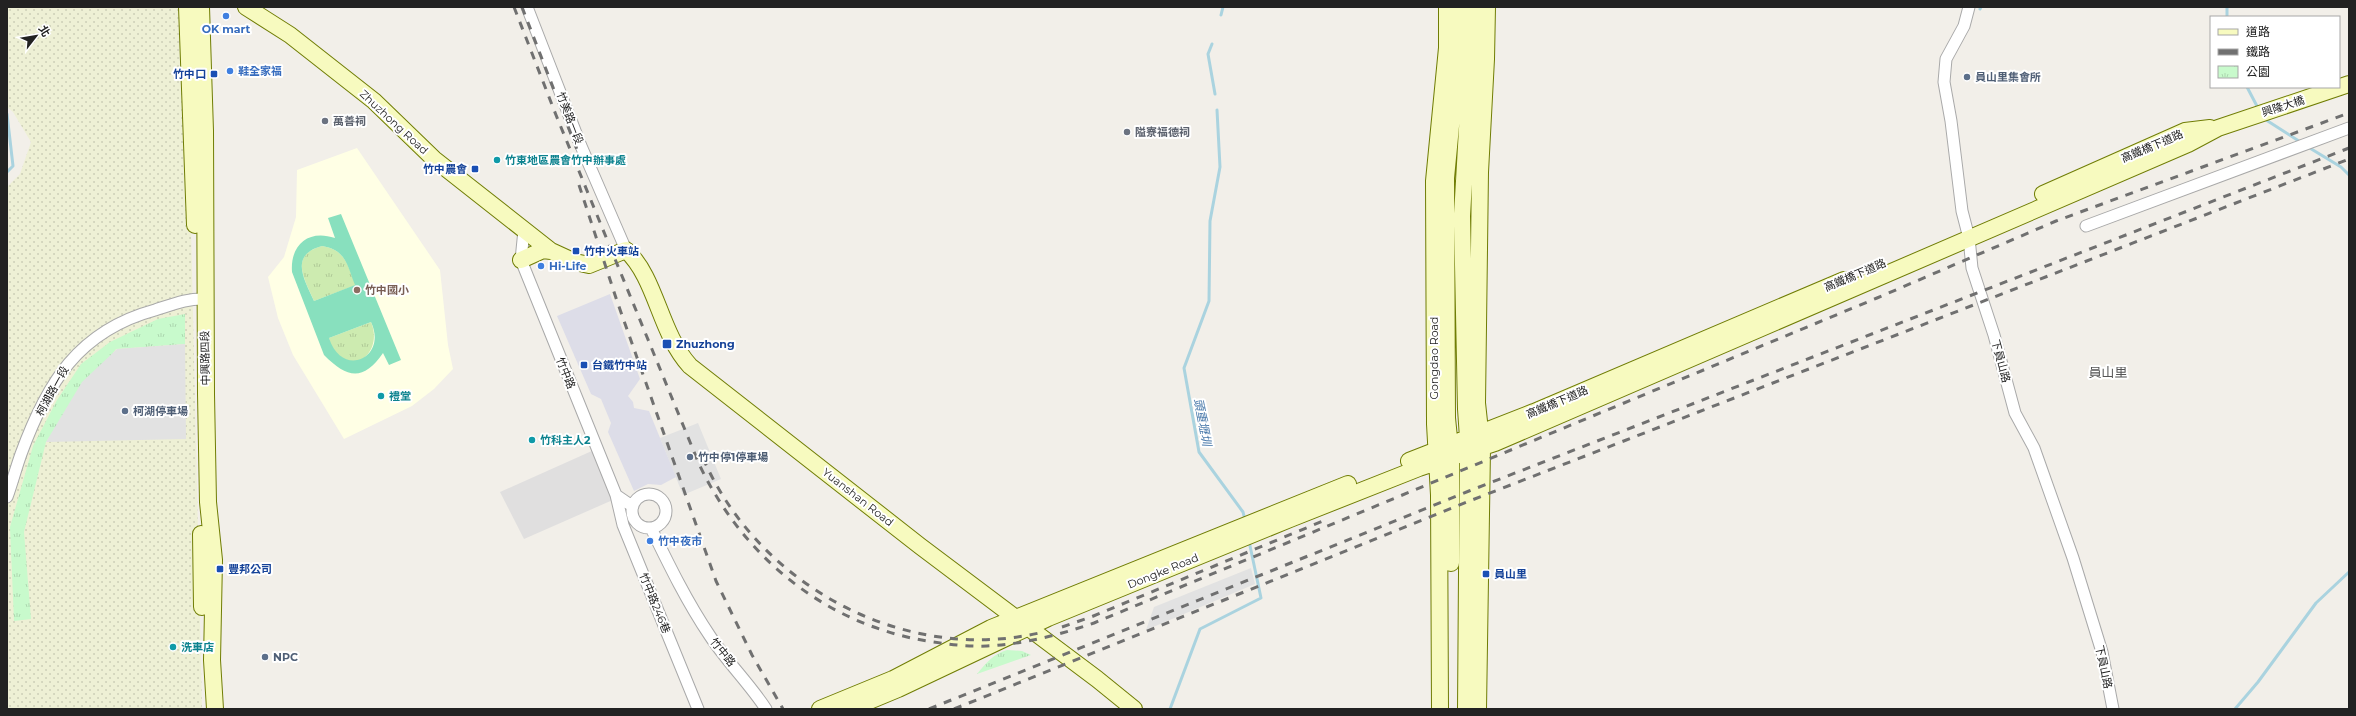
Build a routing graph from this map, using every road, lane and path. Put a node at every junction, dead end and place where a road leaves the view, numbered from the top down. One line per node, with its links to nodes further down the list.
1 (187, 7): 19 (street, 中興路四段)
2 (201, 7): 19 (street, 中興路四段)
3 (246, 7): 14 (street, Zhuzhong Road)
4 (527, 7): 16 (street, 竹美路一段)
5 (1447, 7): 22 (street, Gongdao Road)
6 (1459, 7): 22 (street, Gongdao Road)
7 (1474, 7): 20 (street)
8 (1487, 7): 20 (street)
9 (1969, 7): 15 (street, 下員山路)
10 (2337, 88): 11 (street, 興隆大橋)
11 (2218, 128): 15 (street, 高鐵橋下道路)
12 (2349, 128): 13 (street)
13 (2086, 226)
14 (524, 230): 17 (street, Zhuzhong Road); 18 (street, 竹中路)
15 (1968, 233): 20 (street, 高鐵橋下道路); 21 (street, 高鐵橋下道路); 43 (street, 下員山路)
16 (626, 250): 17 (street, Zhuzhong Road); 30 (street, Yuanshan Road)
17 (551, 252): 18 (street)
18 (521, 260): 23 (street, 竹中路)
19 (199, 299): 24 (street, 柯湖路一段); 32 (street, 中興路四段); 33 (street, 中興路四段)
20 (1475, 435): 21 (street); 22 (street, 高鐵橋下道路)
21 (1475, 451): 22 (street, Dongke Road); 26 (street)
22 (1444, 454): 28 (street, Gongdao Road); 29 (street, Dongke Road)
23 (616, 495): 25 (street); 34 (street, 竹中路246巷)
24 (7, 497)
25 (632, 506): 27 (street); 27 (street)
26 (1474, 519): 41 (street); 42 (street)
27 (651, 528): 35 (street, 竹中路)
28 (1445, 530): 39 (street, Gongdao Road); 40 (street, Gongdao Road)
29 (1230, 537): 30 (street, Dongke Road); 31 (street, Dongke Road)
30 (1016, 618): 31 (street, Yuanshan Road); 36 (street, Dongke Road)
31 (1029, 627): 37 (street, Dongke Road); 38 (street, Yuanshan Road)
32 (205, 709)
33 (215, 709)
34 (698, 709)
35 (766, 709)
36 (820, 709)
37 (850, 709)
38 (1134, 709)
39 (1440, 709)
40 (1449, 709)
41 (1466, 709)
42 (1478, 709)
43 (2113, 709)

